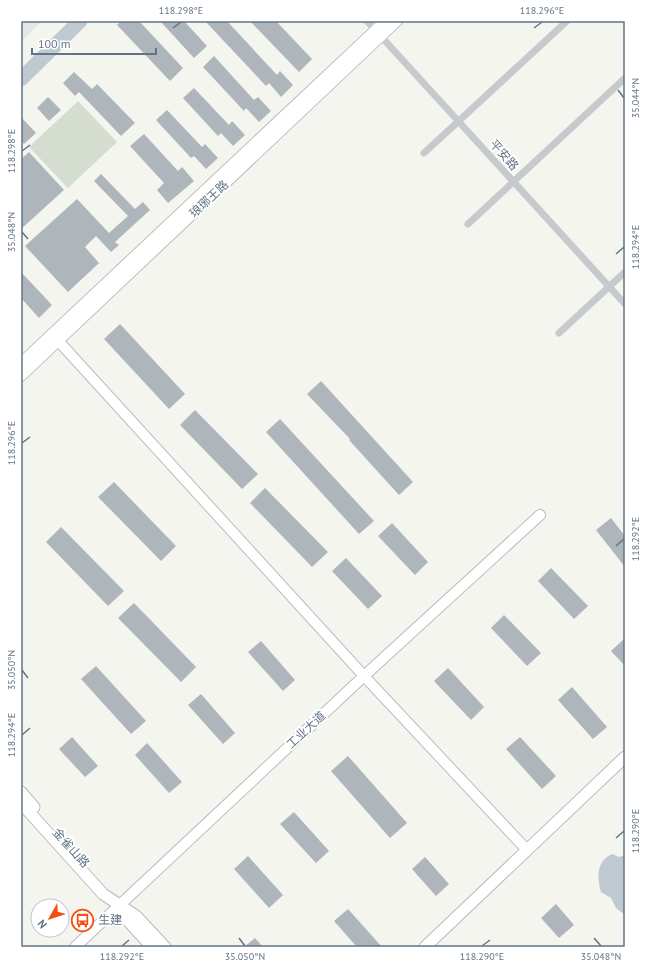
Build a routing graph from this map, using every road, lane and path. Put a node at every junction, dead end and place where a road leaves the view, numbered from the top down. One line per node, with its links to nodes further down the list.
1 (367, 21): 5 (street, 平安路)
2 (384, 21): 5 (main road, 琅琊王路)
3 (397, 21): 5 (main road, 琅琊王路)
4 (568, 21): 7 (street)
5 (378, 33): 7 (street, 平安路); 15 (main road, 琅琊王路)
6 (625, 78): 9 (street)
7 (458, 120): 8 (street); 9 (street, 平安路)
8 (424, 153)
9 (514, 182): 10 (street); 12 (street, 平安路)
10 (468, 224)
11 (625, 272): 12 (street)
12 (609, 286): 13 (street, 平安路); 14 (street)
13 (625, 304)
14 (559, 333)
15 (56, 337): 16 (main road, 琅琊王路); 17 (main road, 琅琊王路); 19 (main road)
16 (21, 363)
17 (21, 376)
18 (540, 515): 19 (main road, 工业大道)
19 (364, 676): 23 (main road); 24 (main road, 工业大道)
20 (625, 756): 23 (main road)
21 (21, 792): 24 (main road, 金雀山路)
22 (21, 803): 24 (main road, 金雀山路)
23 (527, 850): 28 (main road)
24 (118, 905): 25 (main road, 工业大道); 26 (main road, 金雀山路); 27 (main road, 金雀山路)
25 (75, 947)
26 (152, 947)
27 (165, 947)
28 (425, 947)

